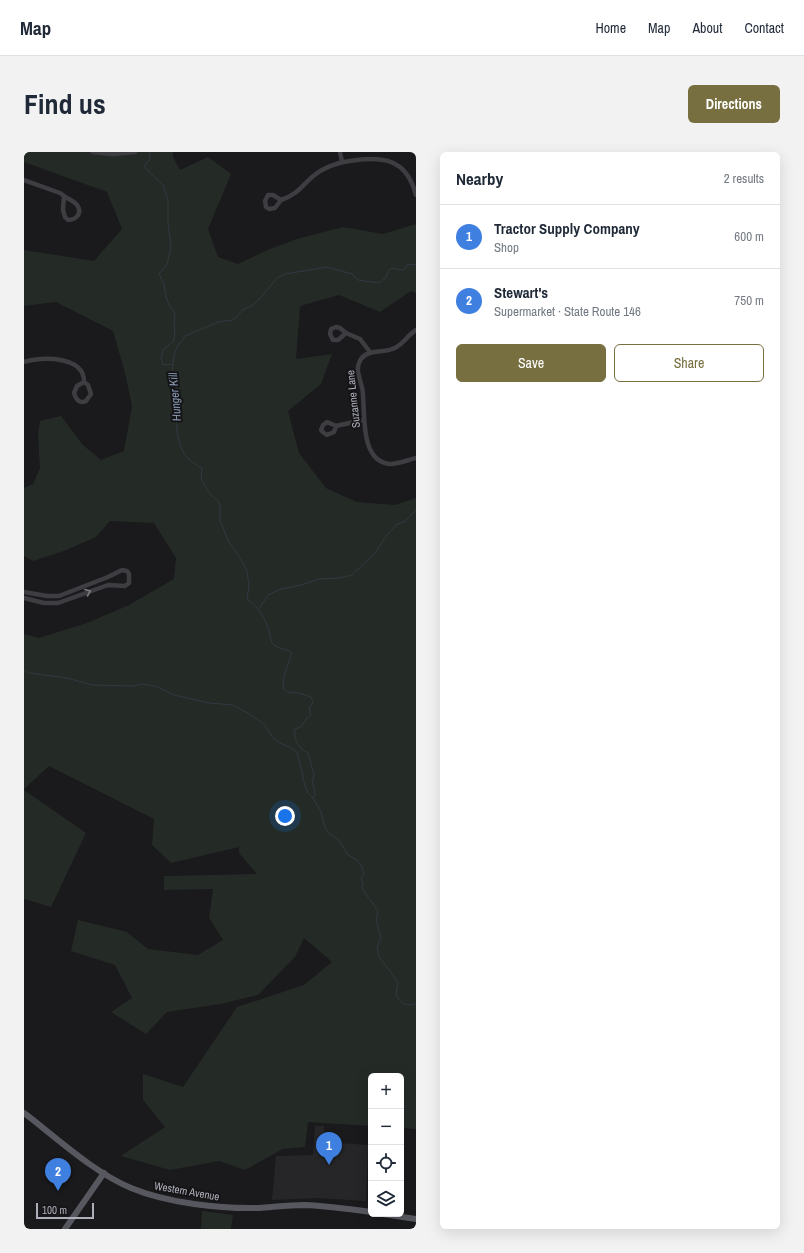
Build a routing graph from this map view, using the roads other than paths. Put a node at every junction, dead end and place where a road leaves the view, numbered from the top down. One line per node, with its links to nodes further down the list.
1 (93, 152): 2 (street)
2 (135, 152)
3 (340, 152): 4 (street)
4 (342, 162): 7 (street); 8 (street)
5 (24, 180): 6 (street)
6 (64, 196): 6 (street)
7 (416, 196)
8 (281, 200)
9 (416, 330): 11 (street)
10 (346, 333): 11 (street)
11 (370, 352): 14 (street, Suzanne Lane)
12 (24, 362): 13 (street)
13 (84, 382): 13 (street)
14 (363, 420): 15 (street); 16 (street, Suzanne Lane)
15 (336, 426)
16 (416, 458)
17 (24, 592): 18 (street)
18 (70, 592): 20 (street); 20 (street, one-way to 18)
19 (24, 598): 20 (street)
20 (73, 598)
21 (24, 1113): 22 (main road, Western Avenue)
22 (104, 1173): 23 (main road, Western Avenue); 26 (main road)
23 (368, 1212)
24 (403, 1217): 25 (main road)
25 (416, 1219)
26 (65, 1229)

